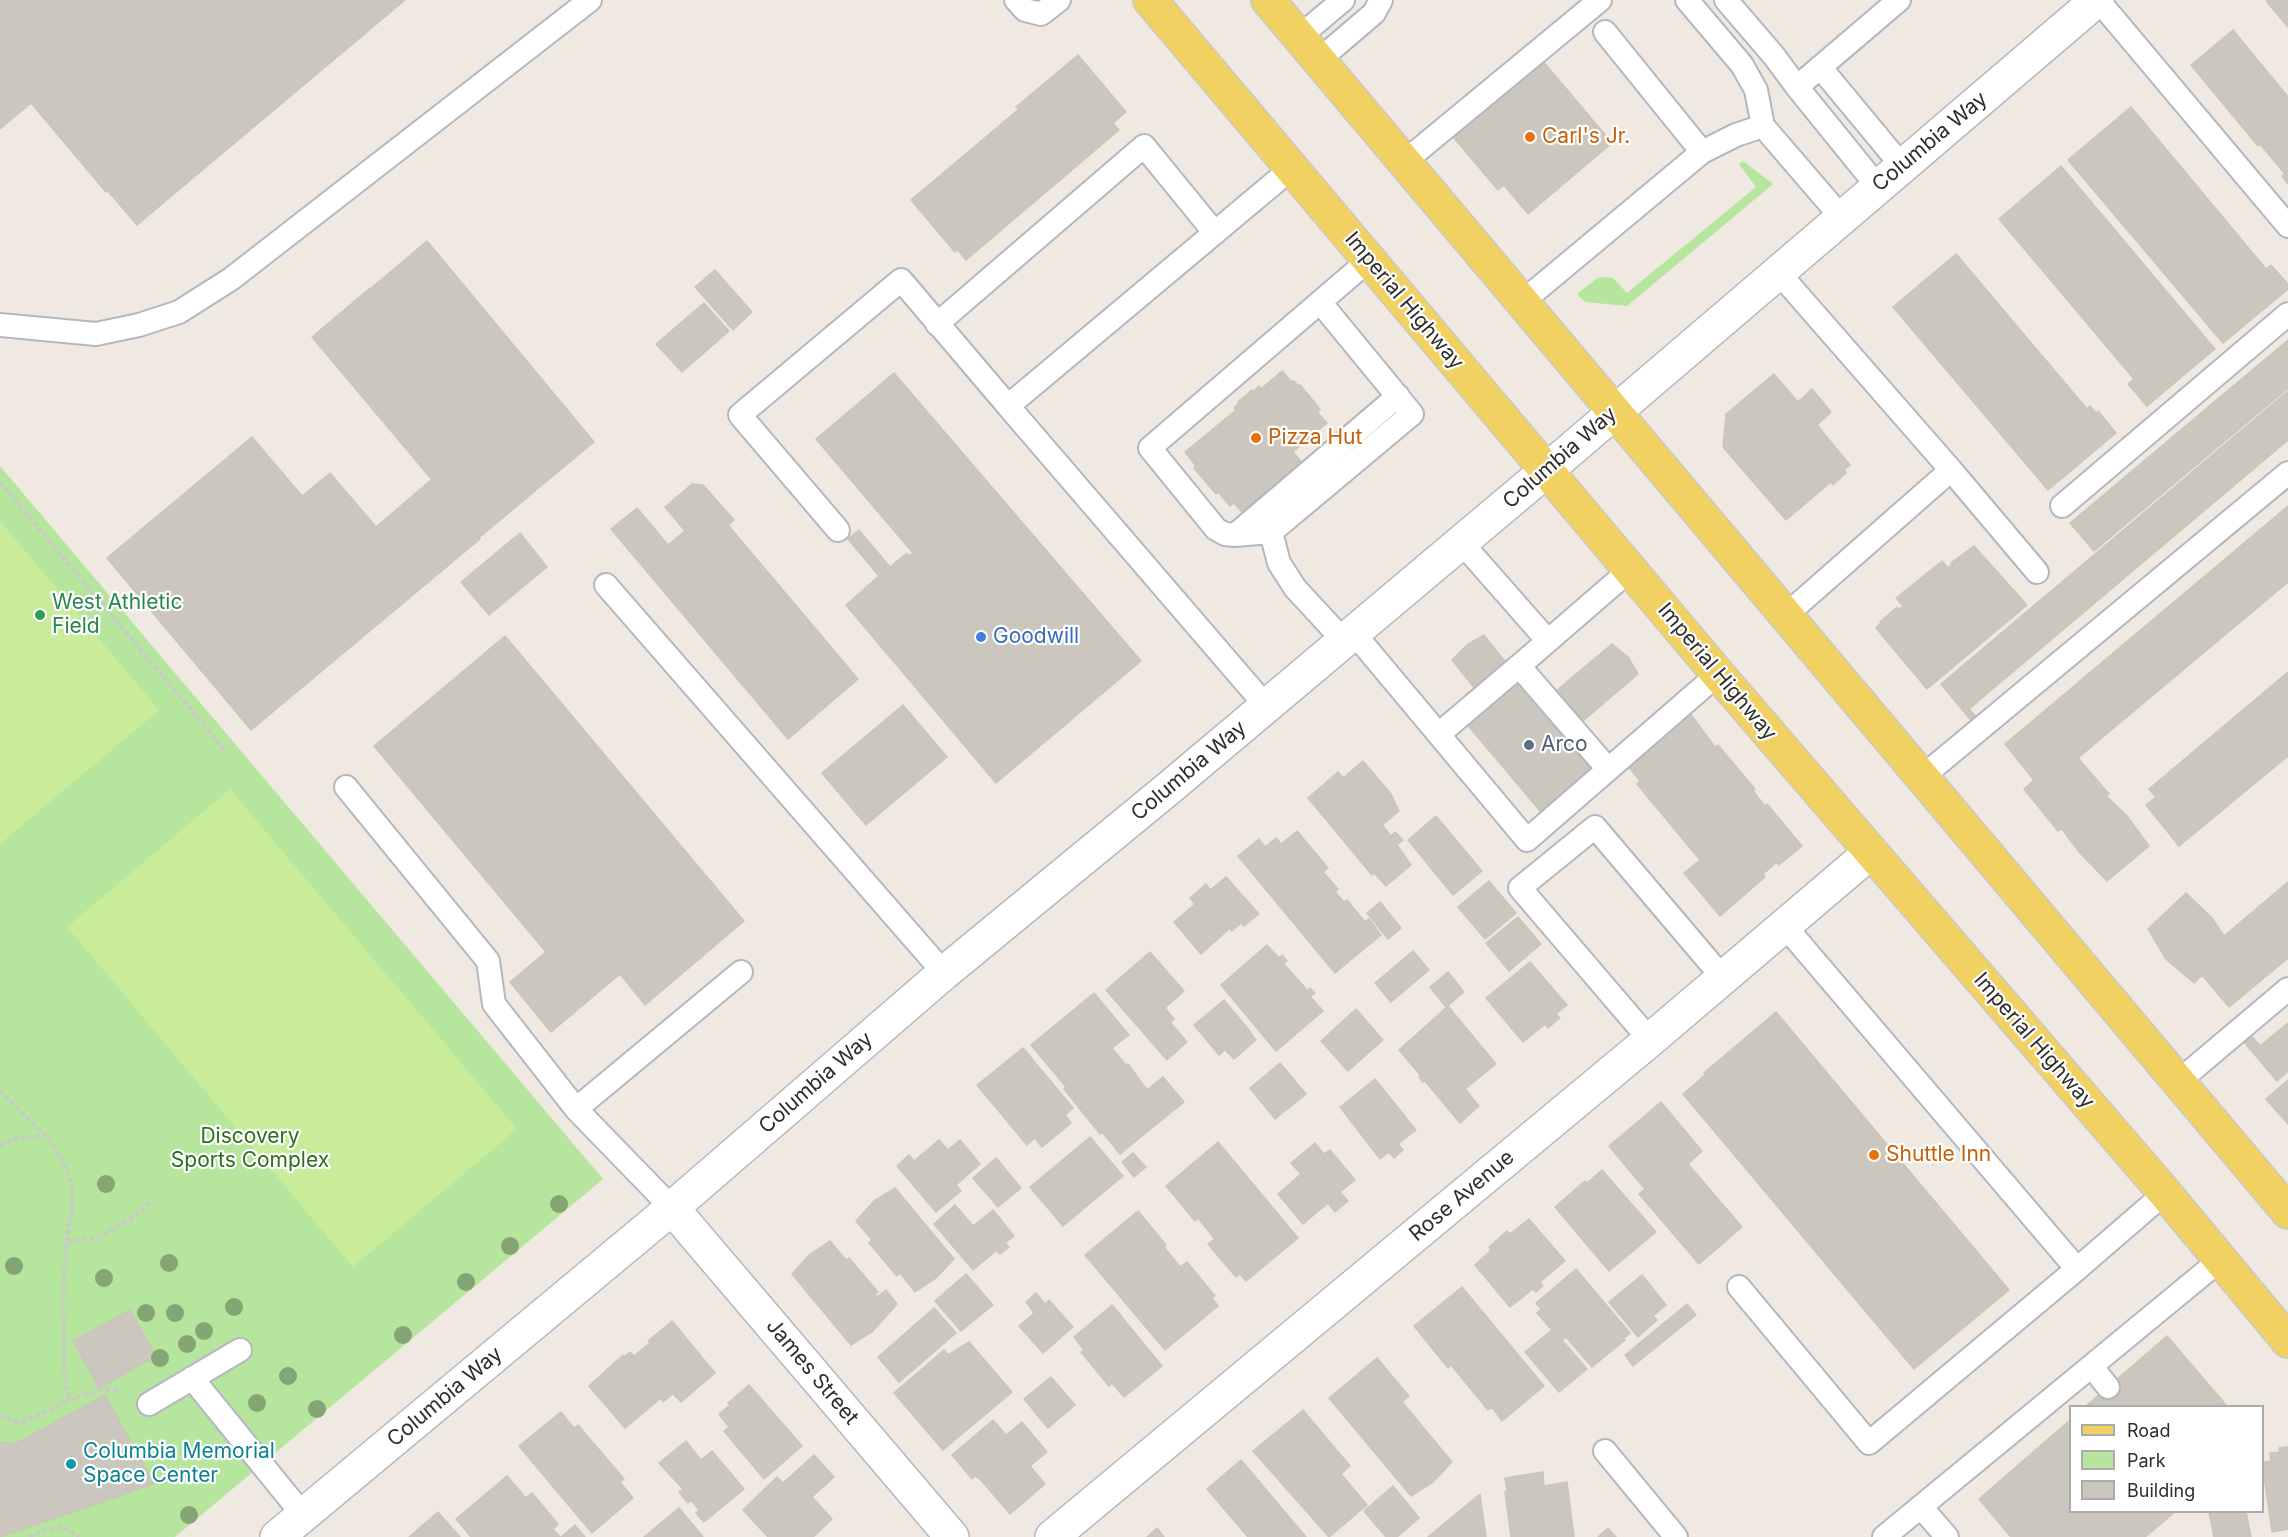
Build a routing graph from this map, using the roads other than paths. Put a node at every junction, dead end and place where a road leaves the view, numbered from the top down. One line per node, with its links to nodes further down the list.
1 (590, 0): 32 (lane)
2 (1016, 0): 3 (lane)
3 (1059, 0)
4 (1150, 0): 21 (main road, Imperial Highway)
5 (1268, 0): 14 (main road)
6 (1343, 0): 14 (lane)
7 (1381, 0): 14 (lane)
8 (1600, 0): 19 (lane)
9 (1687, 0): 17 (lane)
10 (1726, 0): 16 (lane)
11 (1899, 0): 15 (lane)
12 (2098, 0): 20 (street, Columbia Way); 24 (lane)
13 (1605, 32): 18 (lane)
14 (1309, 48): 19 (main road)
15 (1820, 67): 16 (lane); 20 (lane)
16 (1797, 87): 22 (lane)
17 (1763, 126): 18 (lane); 23 (lane)
18 (1702, 152): 29 (lane)
19 (1404, 162): 29 (main road)
20 (1902, 166): 22 (street, Columbia Way)
21 (1292, 168): 25 (lane); 26 (main road, Imperial Highway)
22 (1878, 187): 23 (street, Columbia Way)
23 (1842, 218): 27 (street, Columbia Way)
24 (2288, 226)
25 (1215, 232): 31 (lane); 34 (lane)
26 (1369, 260): 28 (lane); 36 (main road, Imperial Highway)
27 (1778, 272): 35 (street, Columbia Way); 37 (lane)
28 (1320, 302): 33 (lane); 42 (lane)
29 (1522, 302): 35 (main road)
30 (2288, 314): 39 (lane)
31 (938, 324): 34 (lane); 40 (lane)
32 (0, 325)
33 (1398, 396): 41 (lane); 42 (lane)
34 (1008, 406): 52 (lane)
35 (1615, 411): 36 (street, Columbia Way); 47 (main road)
36 (1547, 470): 43 (street, Columbia Way); 44 (main road, Imperial Highway)
37 (1951, 470): 45 (lane); 47 (lane)
38 (2288, 473): 55 (lane)
39 (2062, 506)
40 (838, 530)
41 (1271, 532): 42 (lane); 48 (lane)
42 (1235, 535)
43 (1461, 542): 48 (street, Columbia Way); 49 (lane)
44 (1631, 569): 49 (lane); 51 (main road, Imperial Highway)
45 (2037, 572)
46 (606, 585): 60 (lane)
47 (1786, 615): 55 (main road)
48 (1348, 637): 52 (street, Columbia Way); 53 (lane)
49 (1548, 641): 50 (lane)
50 (1519, 666): 53 (lane); 54 (lane)
51 (1718, 674): 54 (lane); 57 (main road, Imperial Highway)
52 (1266, 706): 60 (street, Columbia Way)
53 (1438, 734): 54 (lane)
54 (1608, 769)
55 (1922, 777): 64 (main road)
56 (346, 787): 65 (lane)
57 (1871, 852): 58 (street, Rose Avenue); 66 (main road, Imperial Highway)
58 (1784, 925): 61 (street, Rose Avenue); 70 (lane)
59 (741, 972): 65 (lane)
60 (944, 973): 67 (street, Columbia Way)
61 (1723, 978): 63 (street, Rose Avenue); 63 (lane)
62 (2288, 989): 64 (lane)
63 (1650, 1040): 83 (street, Rose Avenue)
64 (2179, 1081): 68 (main road)
65 (576, 1109): 67 (lane)
66 (2164, 1193): 69 (main road, Imperial Highway); 70 (lane)
67 (672, 1208): 80 (street, Columbia Way); 82 (street, James Street)
68 (2288, 1212)
69 (2220, 1260): 72 (main road, Imperial Highway); 74 (lane)
70 (2077, 1269): 71 (lane)
71 (1739, 1287)
72 (2288, 1341)
73 (240, 1350): 75 (lane)
74 (2092, 1366): 76 (lane); 79 (lane)
75 (192, 1378): 77 (lane); 80 (lane)
76 (2108, 1387)
77 (149, 1404)
78 (1605, 1451): 84 (lane)
79 (1921, 1507): 85 (lane); 86 (lane)
80 (303, 1515): 81 (street, Columbia Way)
81 (277, 1537)
82 (952, 1537)
83 (1052, 1537)
84 (1676, 1537)
85 (1884, 1537)
86 (1947, 1537)

